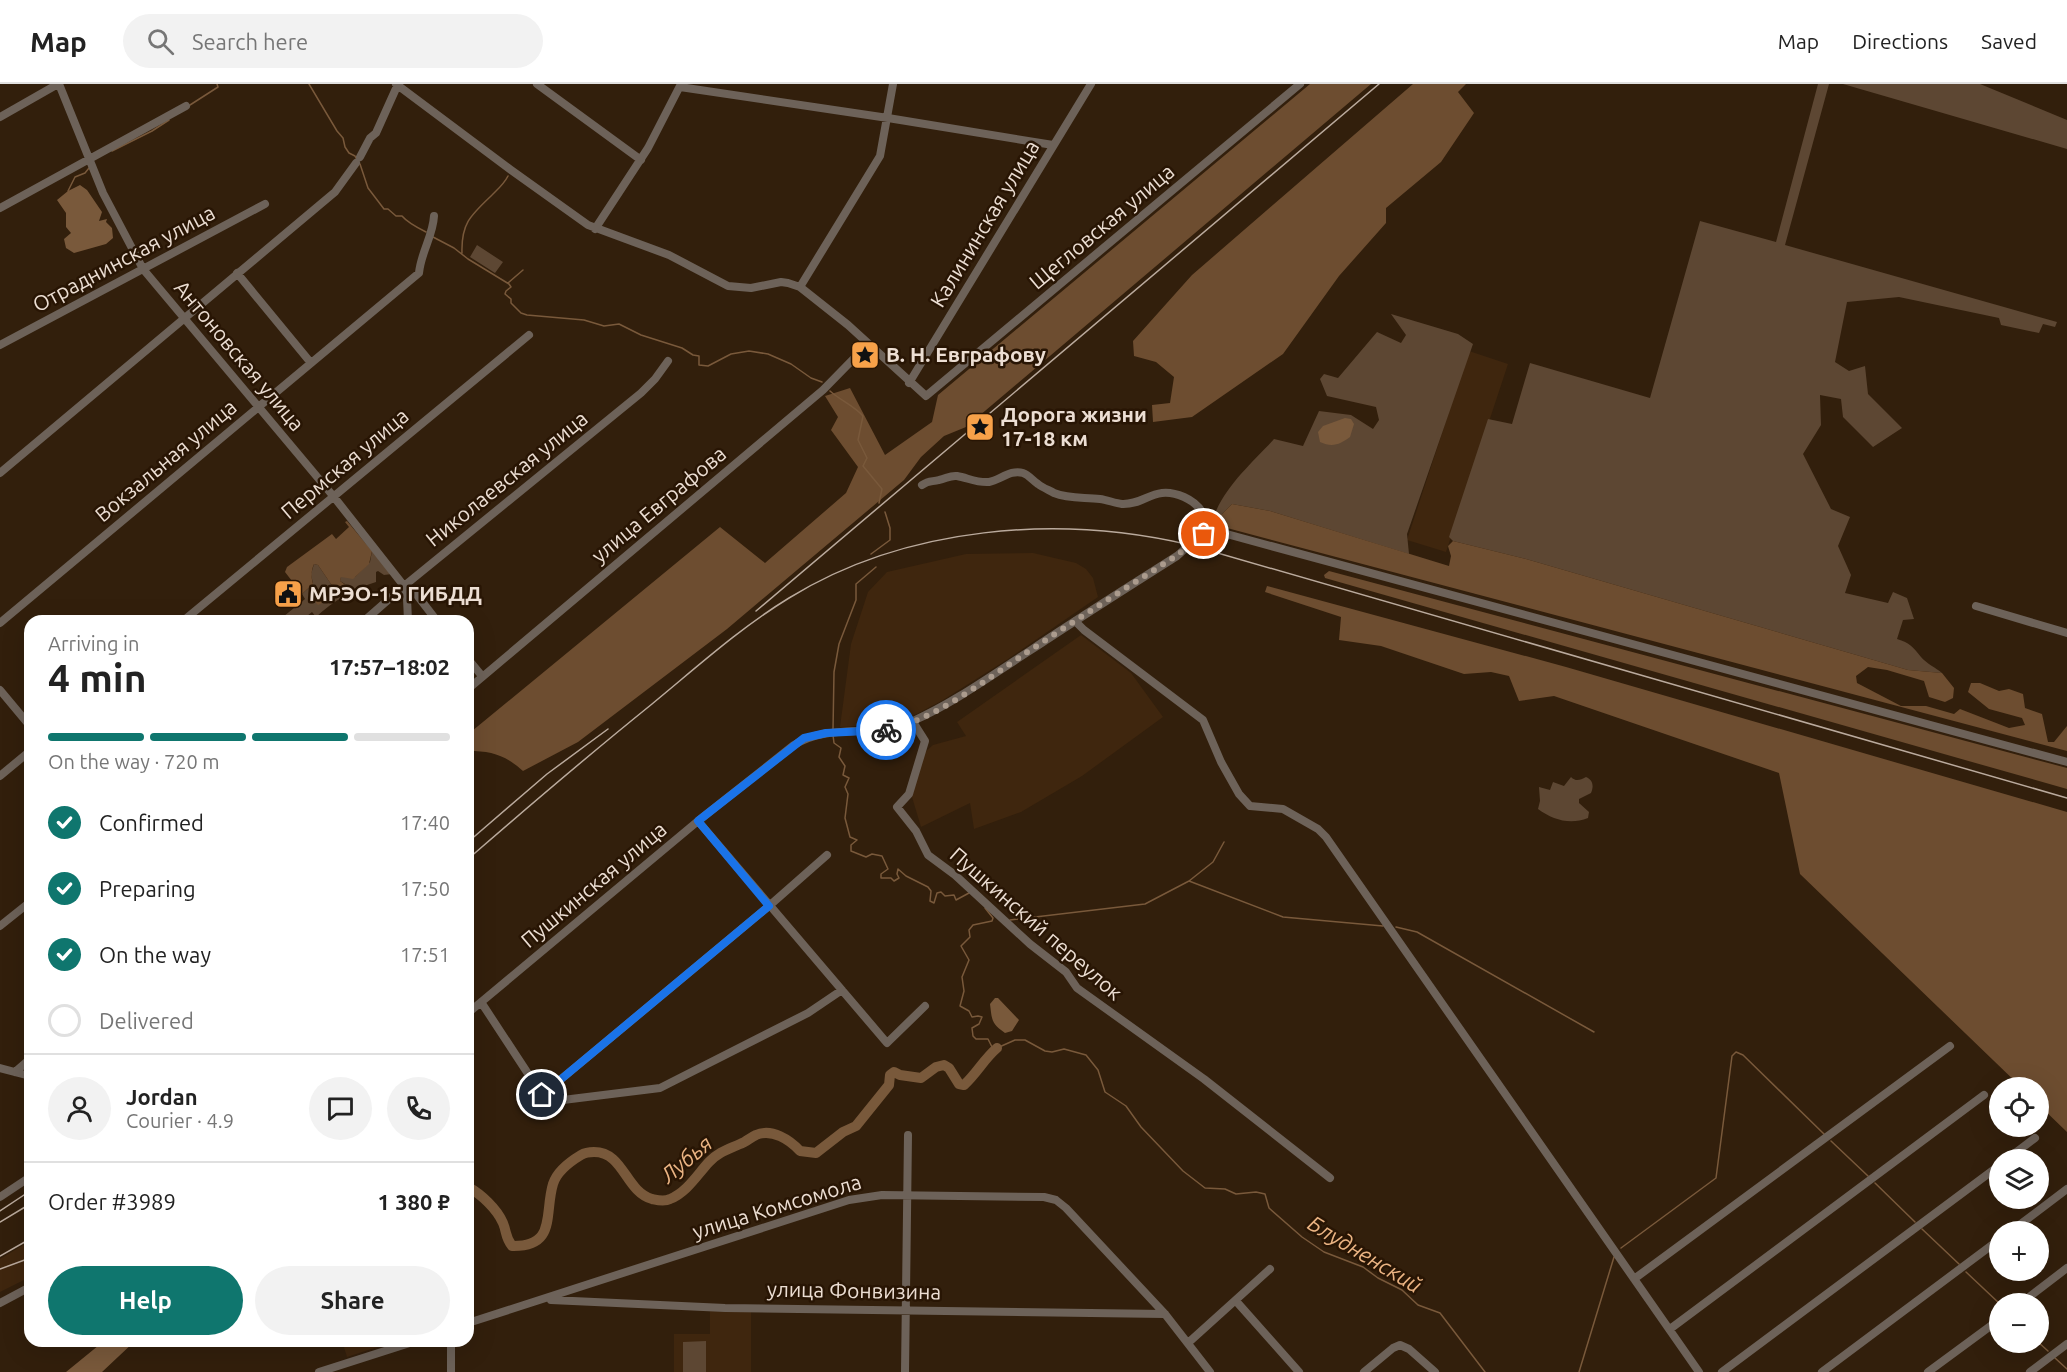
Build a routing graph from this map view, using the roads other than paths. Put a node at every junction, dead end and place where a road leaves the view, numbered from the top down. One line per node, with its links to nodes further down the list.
1 (59, 84): 9 (street); 12 (street, Антоновская улица)
2 (397, 84): 17 (street); 19 (street)
3 (537, 84): 13 (street)
4 (893, 84): 10 (street)
5 (1091, 84): 11 (street, Калининская улица)
6 (1300, 84): 27 (street, Щегловская улица)
7 (680, 86): 10 (street); 13 (street)
8 (186, 106): 12 (street)
9 (0, 117)
10 (888, 118): 11 (street); 20 (street)
11 (1053, 145): 27 (street, Калининская улица)
12 (90, 158): 15 (street); 18 (street, Антоновская улица)
13 (641, 160): 17 (street)
14 (265, 204): 18 (street, Отраднинская улица)
15 (0, 208)
16 (434, 216): 26 (street, Вокзальная улица)
17 (596, 229): 20 (street)
18 (143, 269): 21 (street, Антоновская улица); 24 (street, Отраднинская улица)
19 (237, 273): 21 (street); 26 (street)
20 (800, 287): 23 (street)
21 (186, 318): 28 (street, Антоновская улица); 29 (street)
22 (530, 335): 31 (street, Пермская улица)
23 (868, 344): 27 (street); 43 (street, улица Евграфова)
24 (0, 345)
25 (668, 361): 33 (street, Николаевская улица)
26 (311, 363): 28 (street, Вокзальная улица)
27 (909, 383)
28 (258, 407): 31 (street, Антоновская улица); 40 (street, Вокзальная улица)
29 (0, 473)
30 (922, 485): 32 (street)
31 (334, 497): 33 (street, Антоновская улица); 35 (street, Пермская улица)
32 (1209, 532): 39 (street, Пушкинская улица); 49 (street)
33 (404, 586): 36 (street, Николаевская улица); 37 (street); 38 (street, Антоновская улица)
34 (1976, 606): 41 (street)
35 (190, 615)
36 (371, 615)
37 (408, 615)
38 (432, 615)
39 (1075, 621): 47 (street, Пушкинская улица); 80 (street)
40 (0, 623)
41 (2067, 633)
42 (474, 666): 43 (street)
43 (482, 676): 44 (street, улица Евграфова)
44 (474, 683)
45 (0, 690): 46 (street)
46 (24, 719)
47 (912, 722): 51 (street, Пушкинская улица); 71 (street, Пушкинский переулок)
48 (24, 756): 50 (street)
49 (2067, 762)
50 (0, 776)
51 (698, 821): 53 (street); 57 (street, Пушкинская улица)
52 (827, 855): 53 (street)
53 (769, 906): 56 (street); 65 (street)
54 (24, 907): 55 (street)
55 (0, 926)
56 (842, 990): 58 (street); 65 (street)
57 (481, 1002): 59 (street, Пушкинская улица); 65 (street)
58 (925, 1006)
59 (474, 1008)
60 (1950, 1046): 80 (street)
61 (24, 1064): 63 (street)
62 (0, 1068): 63 (street)
63 (15, 1072): 64 (street)
64 (24, 1074)
65 (542, 1095)
66 (1984, 1095): 90 (street)
67 (908, 1135): 74 (street)
68 (2035, 1138): 69 (street)
69 (2020, 1149)
70 (1989, 1173): 103 (street)
71 (1330, 1178)
72 (24, 1181): 75 (street)
73 (2067, 1189): 76 (street)
74 (907, 1195): 83 (street, улица Комсомола); 86 (street); 87 (street, улица Комсомола)
75 (0, 1197)
76 (2025, 1221)
77 (1989, 1247): 104 (street)
78 (2067, 1268): 82 (street)
79 (1270, 1269): 84 (street)
80 (1634, 1279): 90 (street)
81 (24, 1290): 85 (street)
82 (2034, 1293)
83 (543, 1300): 86 (street, улица Фонвизина); 88 (street, улица Комсомола)
84 (1236, 1301): 91 (street); 99 (street)
85 (0, 1303)
86 (906, 1310): 87 (street, улица Фонвизина); 97 (street)
87 (1165, 1314): 91 (street, улица Комсомола)
88 (474, 1321)
89 (1989, 1327): 105 (street)
90 (1670, 1329): 102 (street)
91 (1188, 1343): 98 (street, улица Комсомола)
92 (2067, 1344): 106 (street)
93 (397, 1347): 95 (street)
94 (451, 1347): 96 (street)
95 (319, 1372)
96 (451, 1372)
97 (905, 1372)
98 (1210, 1372)
99 (1299, 1372)
100 (1364, 1372): 101 (street)
101 (1435, 1372)
102 (1699, 1372)
103 (1722, 1372)
104 (1822, 1372)
105 (1928, 1372)
106 (2030, 1372)

